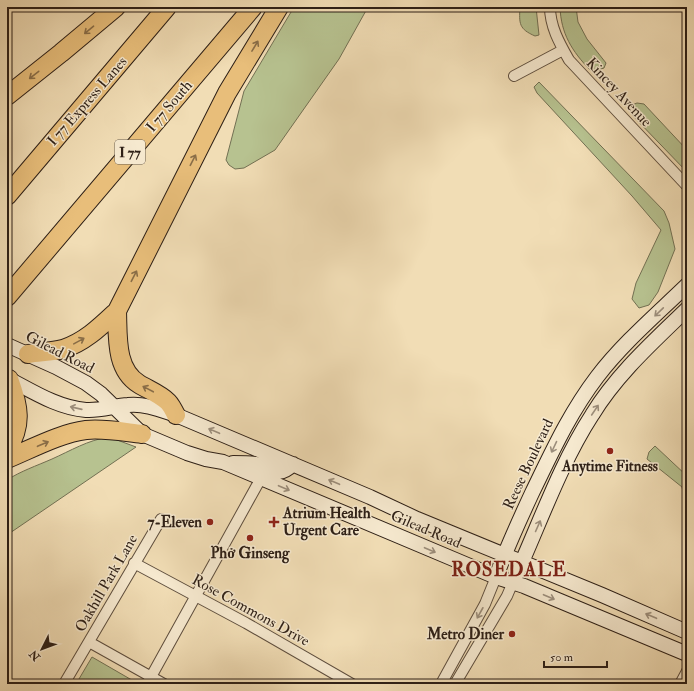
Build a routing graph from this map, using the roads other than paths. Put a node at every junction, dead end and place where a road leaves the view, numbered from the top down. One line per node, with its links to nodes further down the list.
1 (116, 7): 10 (highway, one-way to 10)
2 (153, 7): 11 (highway)
3 (168, 7): 13 (highway, I 77 Express Lanes)
4 (239, 7): 14 (highway, I 77)
5 (253, 7): 16 (highway, I 77 South / I 77)
6 (279, 7): 18 (highway, one-way to 6)
7 (550, 7): 8 (street, Kincey Avenue)
8 (563, 50): 9 (street); 12 (street, Kincey Avenue)
9 (514, 76)
10 (7, 96)
11 (7, 179)
12 (687, 186)
13 (7, 196)
14 (7, 281)
15 (687, 285): 31 (main road, Reese Boulevard, one-way to 31)
16 (7, 297)
17 (687, 309): 32 (main road, one-way to 17)
18 (117, 311): 20 (highway, one-way to 18); 23 (highway, one-way to 18)
19 (7, 345): 20 (main road, Gilead Road)
20 (28, 354): 22 (main road, Gilead Road)
21 (8, 379): 22 (main road, Gilead Road, one-way to 21); 25 (highway)
22 (114, 407): 23 (main road, Gilead Road); 24 (main road, Gilead Road)
23 (176, 415): 28 (main road, Gilead Road, one-way to 23)
24 (142, 434): 26 (highway, one-way to 24); 27 (main road, Gilead Road)
25 (7, 450)
26 (7, 459)
27 (223, 462): 28 (main road); 29 (main road, Gilead Road)
28 (293, 464): 31 (main road, Gilead Road, one-way to 28)
29 (261, 478): 34 (main road, Gilead Road, one-way to 34); 36 (street)
30 (161, 519): 33 (street, Oakhill Park Lane)
31 (504, 555): 32 (main road, Gilead Road); 34 (main road, Reese Boulevard)
32 (522, 562): 35 (main road); 37 (main road, Gilead Road, one-way to 32)
33 (134, 563): 36 (street, Rose Commons Drive); 38 (street, Oakhill Park Lane)
34 (496, 577): 35 (main road, Gilead Road); 45 (street, Reese Boulevard, one-way to 45)
35 (513, 582): 39 (main road, Gilead Road, one-way to 39); 46 (street)
36 (195, 597): 41 (street); 44 (street, Rose Commons Drive)
37 (686, 629)
38 (89, 642): 41 (street); 42 (street, Oakhill Park Lane)
39 (687, 654)
40 (687, 671): 47 (street)
41 (149, 680): 43 (street)
42 (64, 684)
43 (164, 684)
44 (352, 684)
45 (441, 684)
46 (456, 684)
47 (680, 684)

